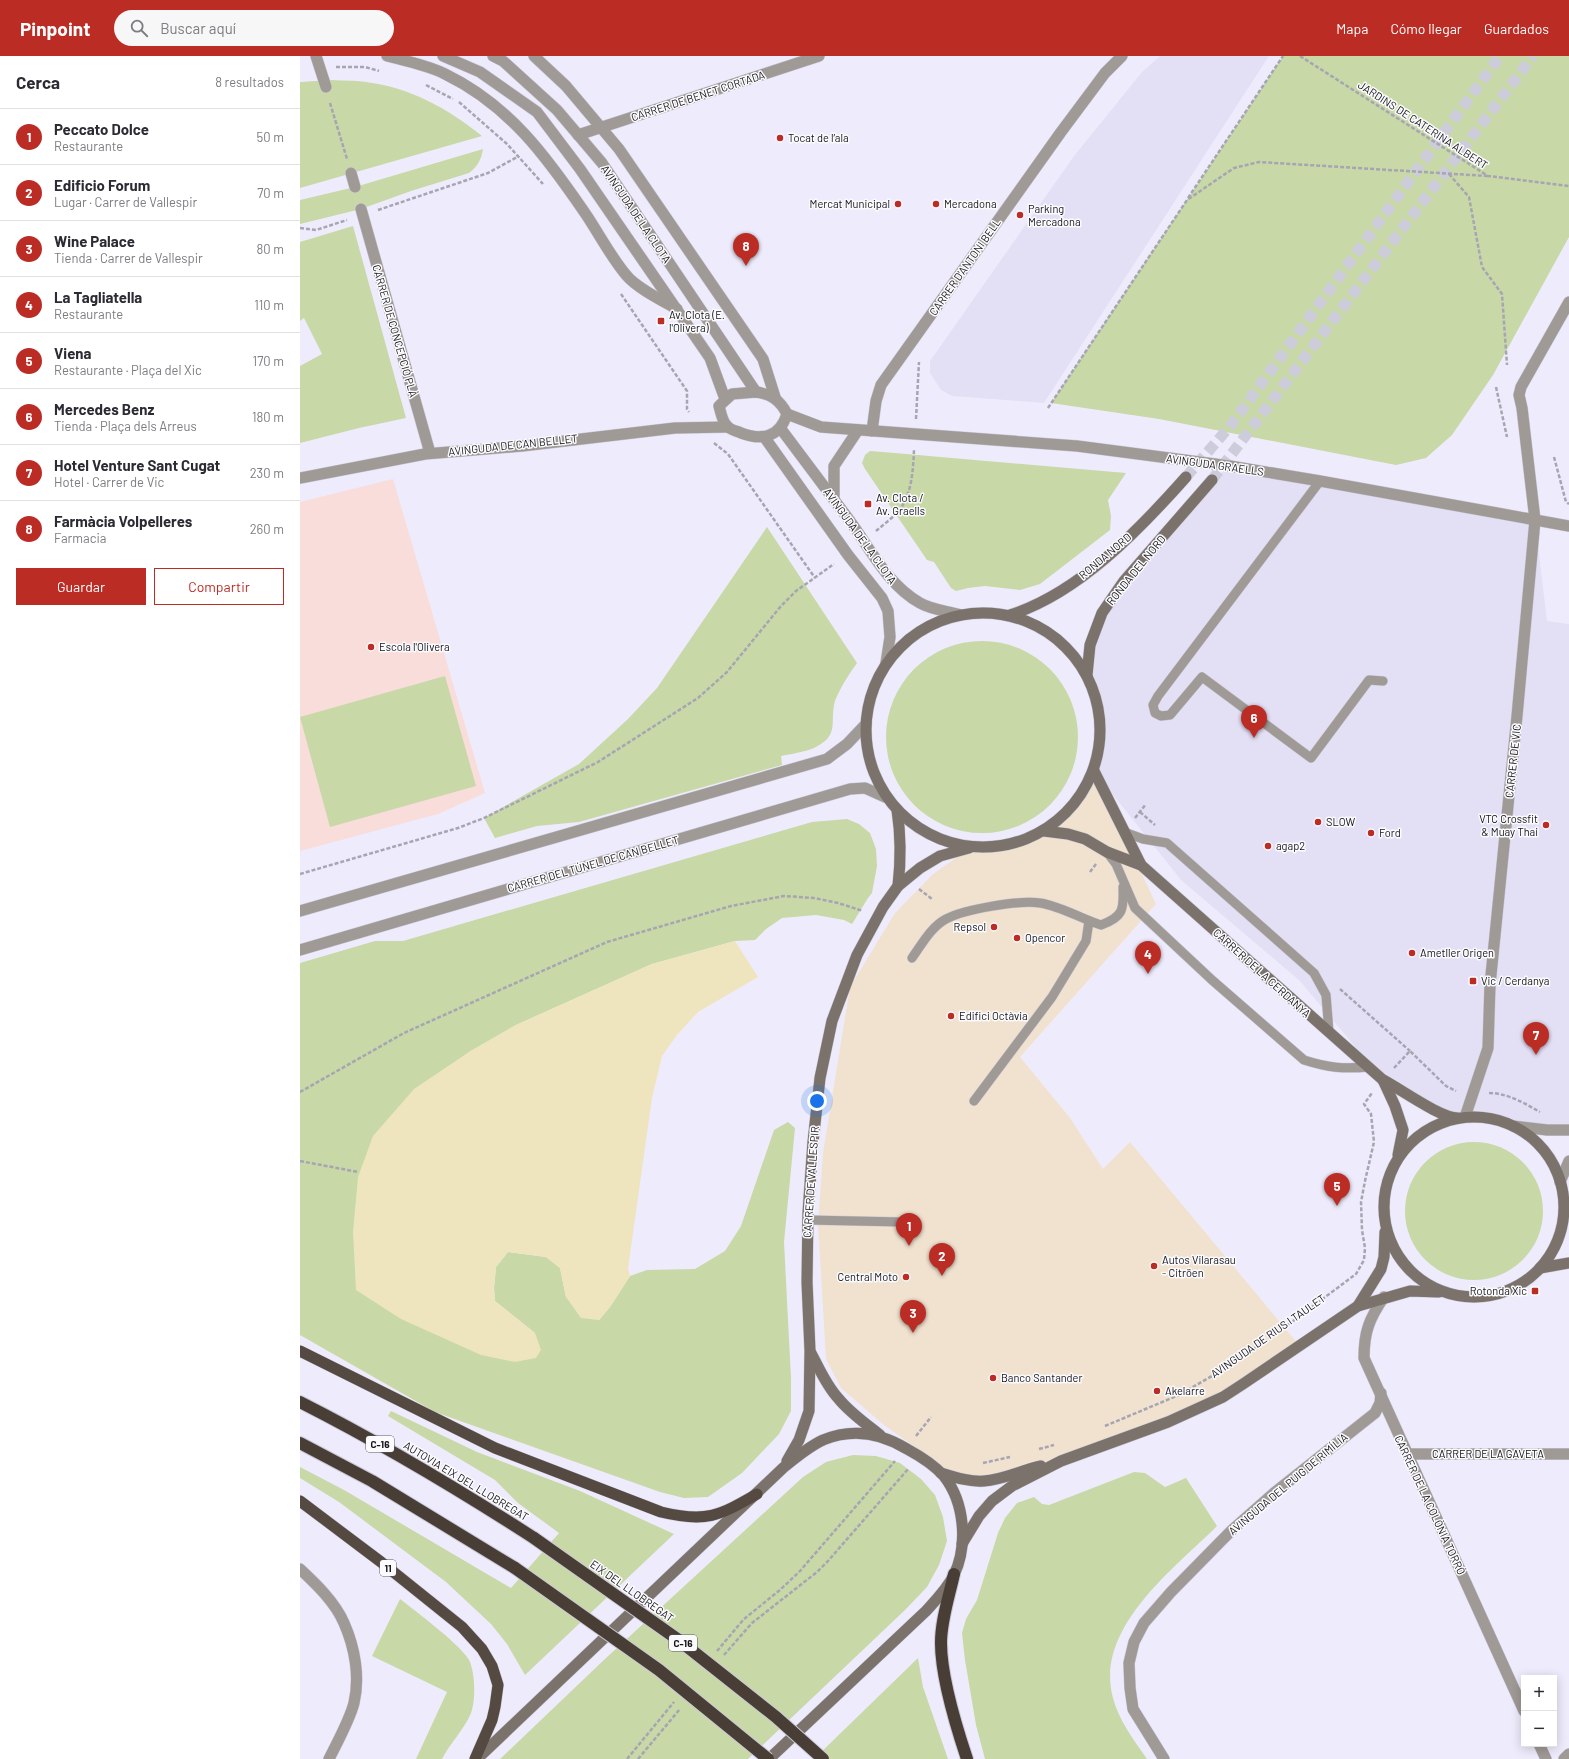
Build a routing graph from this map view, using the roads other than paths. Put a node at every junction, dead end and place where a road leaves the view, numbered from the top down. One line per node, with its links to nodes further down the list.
1 (387, 56): 15 (street, AVINGUDA DE LA CLOTA)
2 (443, 56): 15 (street, AVINGUDA DE LA CLOTA)
3 (493, 56): 10 (street, AVINGUDA DE LA CLOTA)
4 (534, 56): 9 (street, AVINGUDA DE LA CLOTA)
5 (819, 56): 9 (street, CARRER DE BENET CORTADA)
6 (1122, 56): 23 (street, CARRER D'ANTONI BELL)
7 (318, 61): 8 (street)
8 (326, 87)
9 (601, 128): 10 (street, CARRER DE BENET CORTADA); 17 (street, AVINGUDA DE LA CLOTA)
10 (578, 135): 16 (street, AVINGUDA DE LA CLOTA)
11 (351, 173): 12 (street)
12 (355, 188)
13 (362, 212): 25 (street, CARRER DE CONCEPCIÓ PLÀ)
14 (1569, 302): 31 (street, CARRER DE VIC)
15 (677, 309): 18 (street, AVINGUDA DE LA CLOTA)
16 (756, 392): 17 (street); 18 (street)
17 (775, 397): 19 (street)
18 (725, 399): 20 (street)
19 (787, 414): 21 (street); 22 (street, AVINGUDA GRAELLS)
20 (728, 427): 24 (street); 25 (street, AVINGUDA DE CAN BELLET)
21 (781, 429): 24 (street); 30 (street, AVINGUDA DE LA CLOTA)
22 (858, 430): 23 (street, AVINGUDA GRAELLS); 30 (street)
23 (872, 431): 29 (street, AVINGUDA GRAELLS)
24 (765, 438): 35 (street, AVINGUDA DE LA CLOTA)
25 (430, 454): 26 (street, AVINGUDA DE CAN BELLET)
26 (301, 476)
27 (1186, 477): 34 (main road, RONDA NORD)
28 (1212, 480): 36 (main road, RONDA DEL NORD)
29 (1320, 481): 31 (street, AVINGUDA GRAELLS); 37 (lane)
30 (834, 500): 33 (street, AVINGUDA DE LA CLOTA)
31 (1534, 520): 32 (street, AVINGUDA GRAELLS); 57 (street, CARRER DE VIC)
32 (1569, 526)
33 (961, 615): 34 (main road); 35 (main road)
34 (1010, 615): 36 (main road)
35 (886, 663): 38 (main road)
36 (1087, 675): 39 (main road)
37 (1383, 681)
38 (866, 724): 40 (main road); 49 (street)
39 (1094, 771): 42 (main road); 43 (main road, CARRER DE LA CERDANYA)
40 (885, 797): 41 (main road); 51 (street, CARRER DEL TÚNEL DE CAN BELLET)
41 (897, 810): 44 (main road); 48 (main road, CARRER DE VALLESPIR)
42 (1044, 831): 44 (main road); 45 (main road, CARRER DE LA CERDANYA)
43 (1124, 832): 46 (main road, CARRER DE LA CERDANYA); 53 (lane)
44 (971, 847): 48 (main road, CARRER DE VALLESPIR)
45 (1107, 852): 46 (main road, CARRER DE LA CERDANYA); 47 (lane)
46 (1141, 865): 53 (main road, CARRER DE LA CERDANYA)
47 (1123, 882): 50 (lane); 54 (lane)
48 (898, 886): 64 (main road, CARRER DE VALLESPIR)
49 (300, 911)
50 (1089, 922): 52 (lane); 56 (lane)
51 (300, 950)
52 (912, 958)
53 (1329, 1032): 54 (main road, CARRER DE LA CERDANYA)
54 (1369, 1067): 55 (main road, CARRER DE LA CERDANYA)
55 (1383, 1080): 57 (main road, CARRER DE LA CERDANYA); 60 (main road, CARRER DE LA CERDANYA)
56 (974, 1101)
57 (1462, 1118): 58 (main road); 60 (main road)
58 (1513, 1126): 59 (street); 62 (main road)
59 (1569, 1130)
60 (1397, 1159): 66 (main road)
61 (1569, 1161): 62 (street)
62 (1560, 1182): 63 (main road)
63 (1566, 1205): 68 (main road)
64 (808, 1220): 65 (lane); 73 (main road, CARRER DE VALLESPIR)
65 (902, 1222)
66 (1385, 1226): 69 (main road); 71 (main road)
67 (1569, 1263): 68 (main road)
68 (1540, 1268): 69 (main road)
69 (1443, 1293): 70 (main road)
70 (1384, 1298): 71 (main road); 74 (street, CARRER DE LA COLÒNIA TORRÓ)
71 (1358, 1306): 80 (main road)
72 (300, 1351): 83 (highway)
73 (810, 1351): 76 (main road, CARRER DE VALLESPIR); 81 (main road, CARRER DE VALLESPIR)
74 (1381, 1393): 78 (street, CARRER DE LA COLÒNIA TORRÓ); 97 (street, AVINGUDA DEL PUIG DE RIMÍLIA)
75 (300, 1402): 85 (highway, AUTOVIA EIX DEL LLOBREGAT / C-16)
76 (882, 1436): 81 (main road); 82 (main road)
77 (300, 1443): 94 (highway, bridge)
78 (1407, 1454): 79 (street, CARRER DE LA GAVETA); 89 (street, CARRER DE LA COLÒNIA TORRÓ)
79 (1569, 1454)
80 (1062, 1461): 82 (main road); 86 (main road)
81 (783, 1468): 83 (main road)
82 (941, 1473): 86 (main road)
83 (757, 1494): 93 (main road)
84 (300, 1501): 93 (highway, 11)
85 (534, 1538): 95 (highway, EIX DEL LLOBREGAT / C-16, bridge)
86 (962, 1544): 88 (main road)
87 (300, 1569): 92 (street)
88 (954, 1574): 94 (main road); 96 (highway)
89 (1521, 1704)
90 (1540, 1747): 98 (street)
91 (1569, 1754): 99 (street)
92 (330, 1759)
93 (476, 1759)
94 (768, 1759)
95 (823, 1759)
96 (967, 1759)
97 (1164, 1759)
98 (1546, 1759)
99 (1564, 1759)

